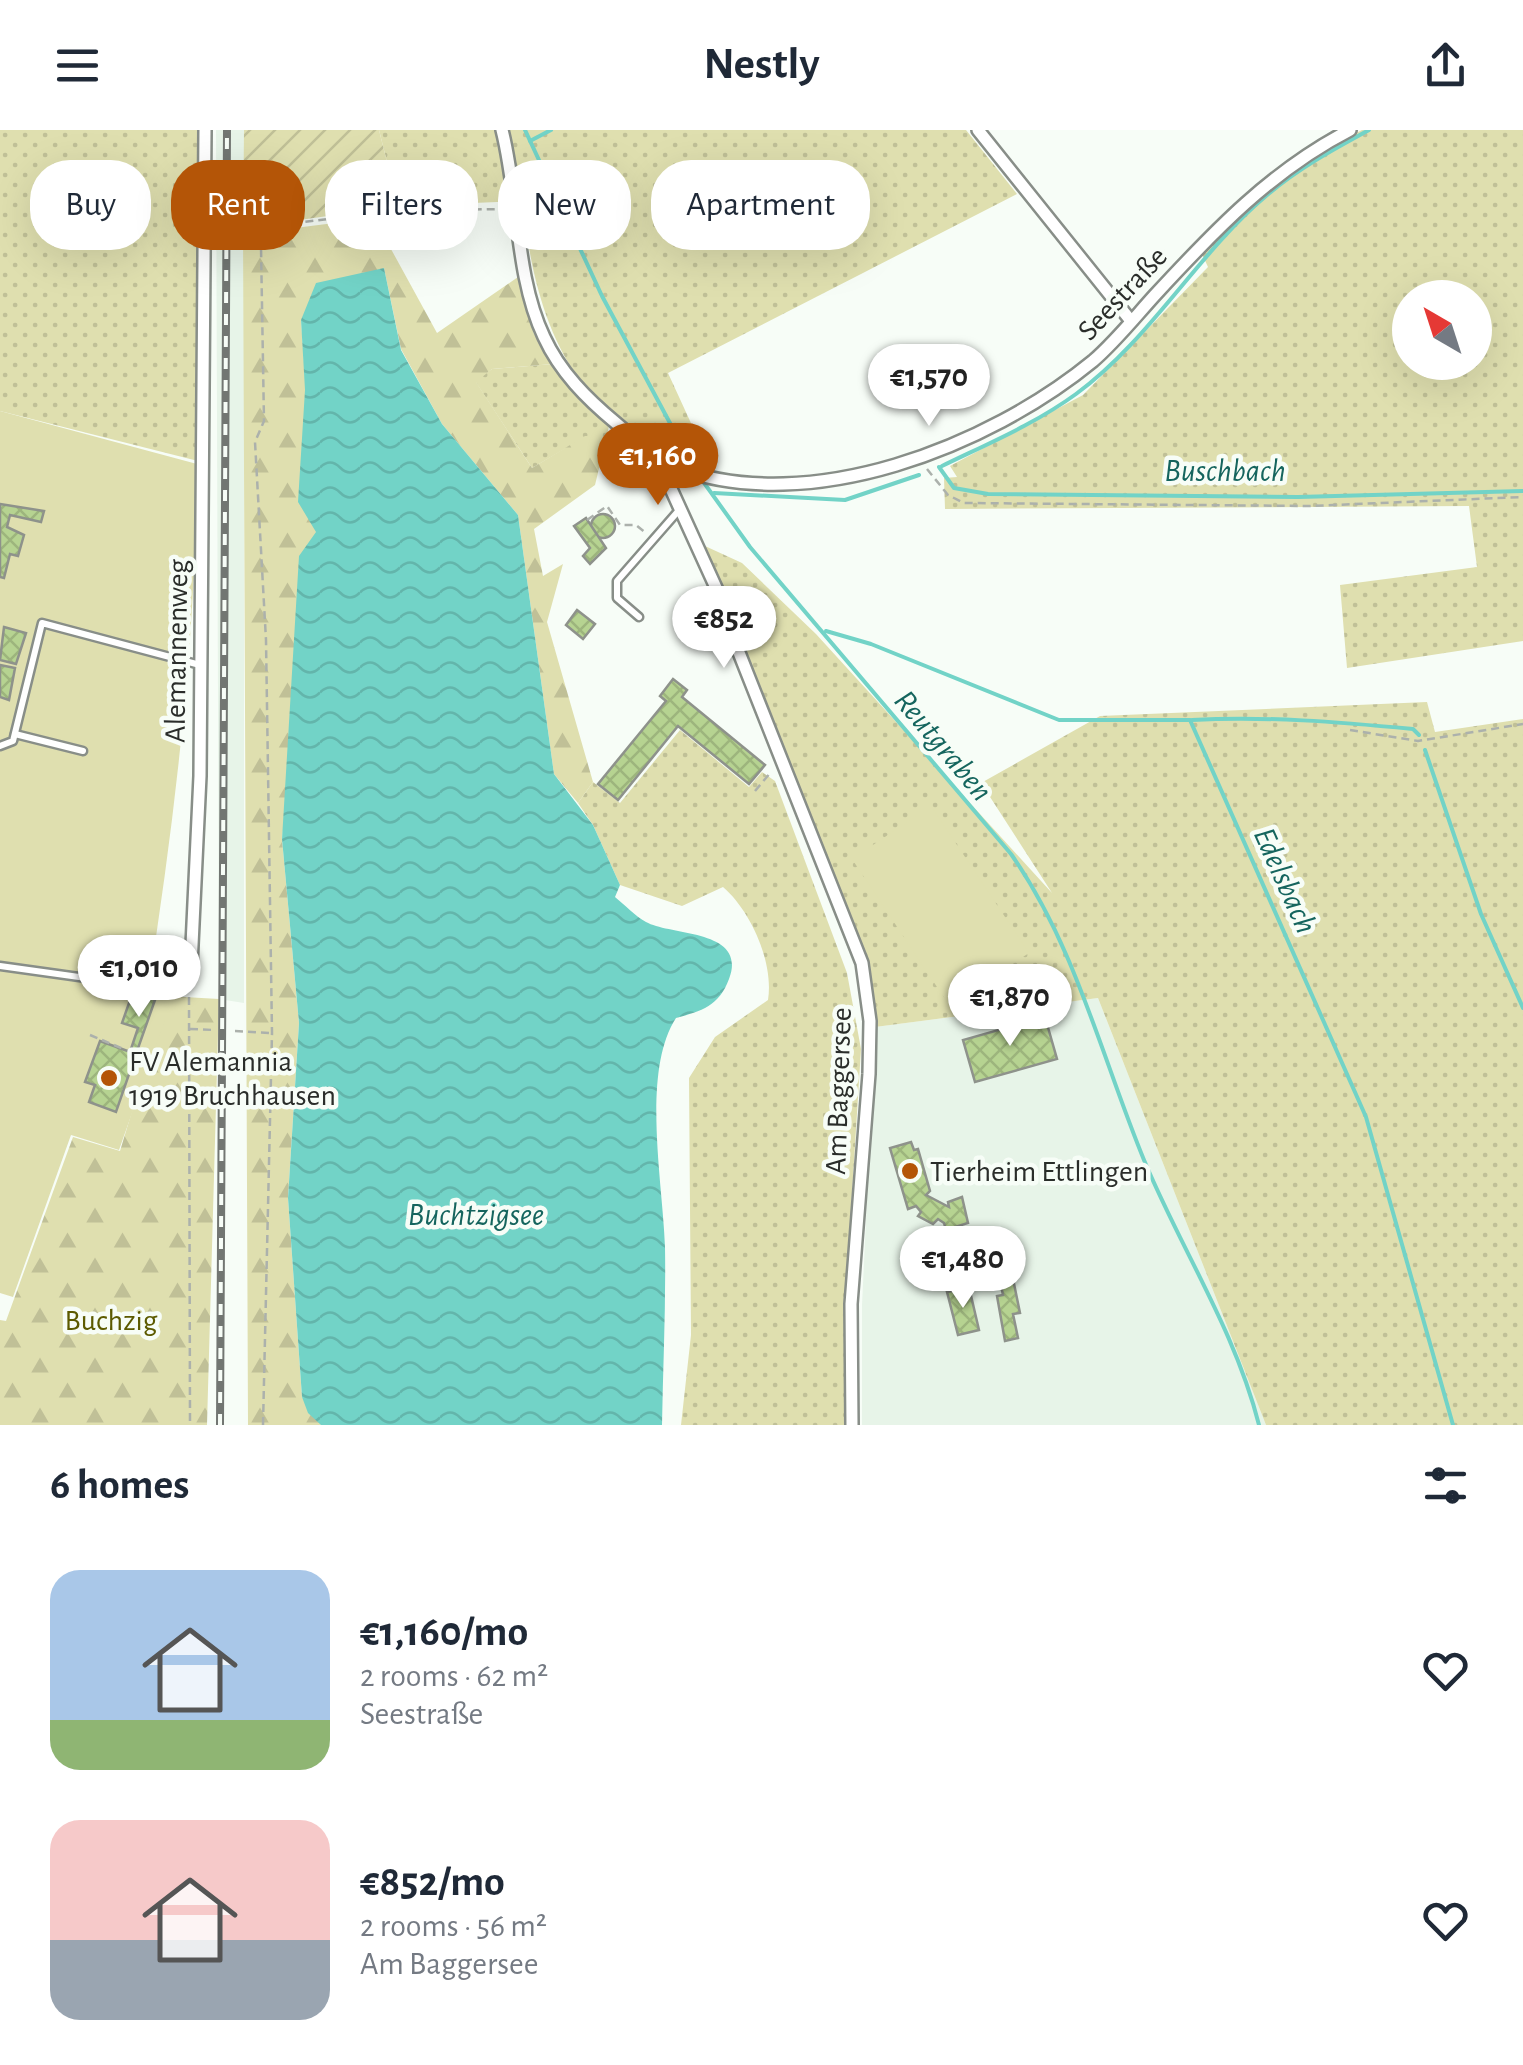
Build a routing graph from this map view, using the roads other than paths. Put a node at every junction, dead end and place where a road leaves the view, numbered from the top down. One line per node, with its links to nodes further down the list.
1 (206, 130): 9 (street, Alemannenweg)
2 (502, 130): 6 (street, Seestraße)
3 (978, 130): 5 (street)
4 (1350, 130): 5 (street, Seestraße)
5 (1131, 322): 6 (street, Seestraße)
6 (679, 468): 7 (street)
7 (681, 508): 8 (lane); 15 (street, Am Baggersee)
8 (639, 618)
9 (201, 666): 10 (lane); 14 (street, Alemannenweg)
10 (15, 734): 11 (lane); 12 (lane)
11 (0, 746)
12 (83, 750)
13 (0, 966): 14 (lane)
14 (182, 986)
15 (852, 1425)

